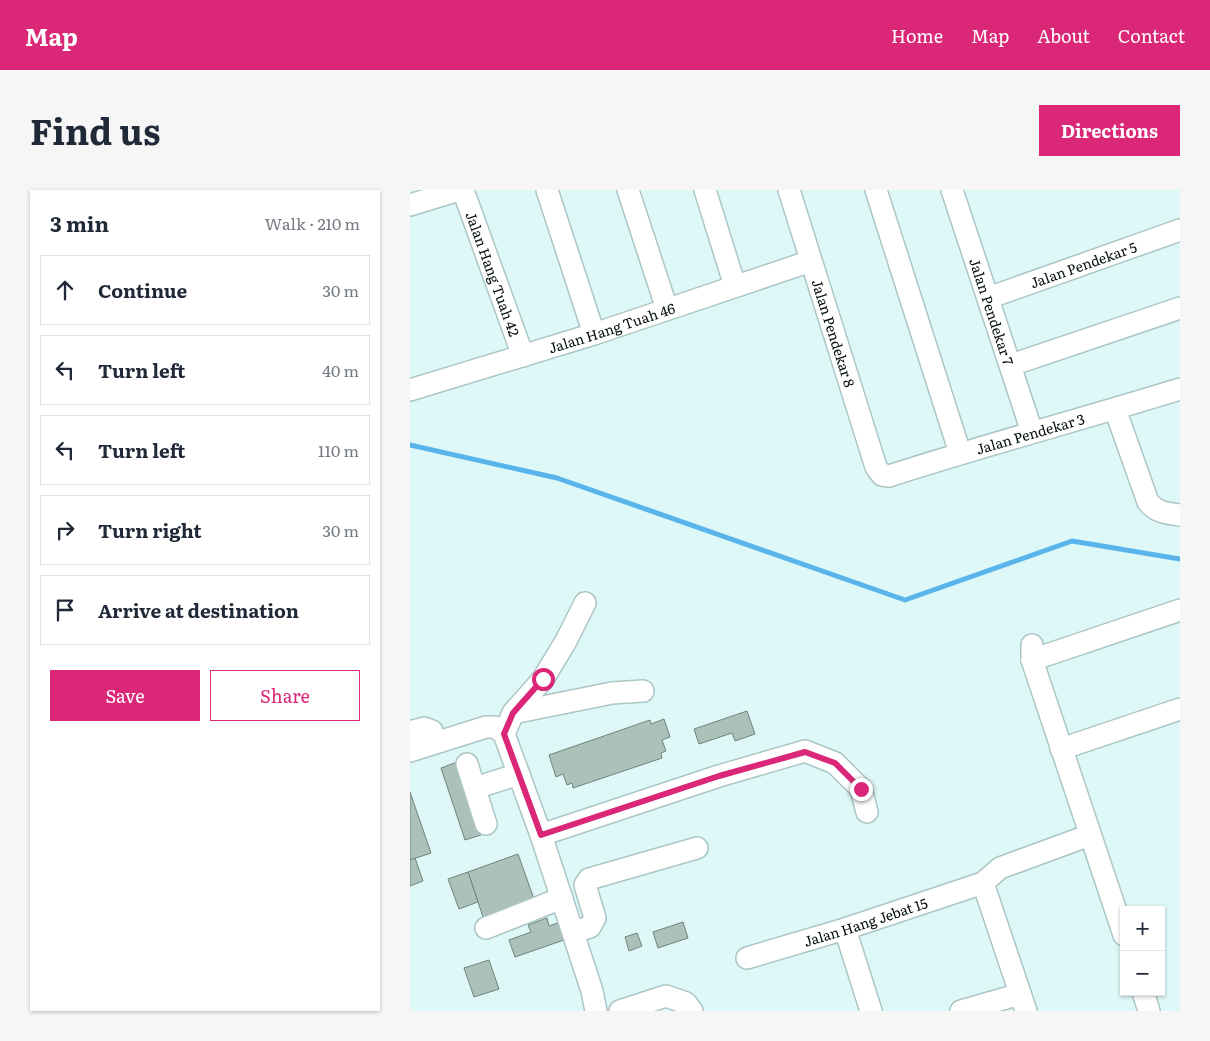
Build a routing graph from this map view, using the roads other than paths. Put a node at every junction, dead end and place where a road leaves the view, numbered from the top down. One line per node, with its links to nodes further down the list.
1 (461, 190): 8 (street); 16 (street, Jalan Hang Tuah 42)
2 (547, 190): 15 (street)
3 (628, 190): 14 (street)
4 (705, 190): 11 (street)
5 (790, 190): 10 (street, Jalan Pendekar 8)
6 (876, 190): 22 (street)
7 (952, 190): 12 (street, Jalan Pendekar 7)
8 (410, 205)
9 (1180, 230): 12 (street, Jalan Pendekar 5)
10 (811, 260): 11 (street, Jalan Hang Tuah 46); 23 (street, Jalan Pendekar 8)
11 (735, 286): 14 (street, Jalan Hang Tuah 46)
12 (988, 298): 17 (street, Jalan Pendekar 7)
13 (1180, 308): 17 (street)
14 (667, 309): 15 (street, Jalan Hang Tuah 46)
15 (594, 334): 16 (street, Jalan Hang Tuah 46)
16 (523, 356): 19 (street, Jalan Hang Tuah 46)
17 (1011, 365): 21 (street, Jalan Pendekar 7)
18 (1180, 389): 20 (street, Jalan Pendekar 3)
19 (410, 390)
20 (1115, 409): 21 (street, Jalan Pendekar 3); 24 (street)
21 (1032, 432): 22 (street, Jalan Pendekar 3)
22 (960, 453): 23 (street, Jalan Pendekar 3)
23 (882, 475)
24 (1180, 515)
25 (584, 603): 29 (street)
26 (1180, 610): 33 (street)
27 (643, 692): 29 (street)
28 (1180, 709): 33 (street)
29 (513, 713): 31 (street)
30 (410, 732): 32 (street)
31 (504, 734): 32 (street); 36 (street)
32 (436, 742): 34 (street)
33 (1061, 750): 41 (street)
34 (410, 751)
35 (467, 764): 37 (street)
36 (519, 774): 37 (street); 40 (street)
37 (475, 788): 39 (street)
38 (867, 812): 40 (street)
39 (486, 824)
40 (541, 835): 44 (street)
41 (1090, 835): 43 (street); 45 (street)
42 (697, 848): 48 (street)
43 (983, 883): 47 (street, Jalan Hang Jebat 15); 51 (street)
44 (562, 898): 46 (street); 48 (street)
45 (1120, 923)
46 (486, 928)
47 (845, 929): 49 (street, Jalan Hang Jebat 15); 55 (street)
48 (573, 932): 52 (street)
49 (748, 958)
50 (1144, 996): 57 (street)
51 (1023, 1003): 56 (street)
52 (596, 1011)
53 (620, 1011): 54 (street)
54 (692, 1011)
55 (871, 1011)
56 (961, 1011)
57 (1149, 1011)

